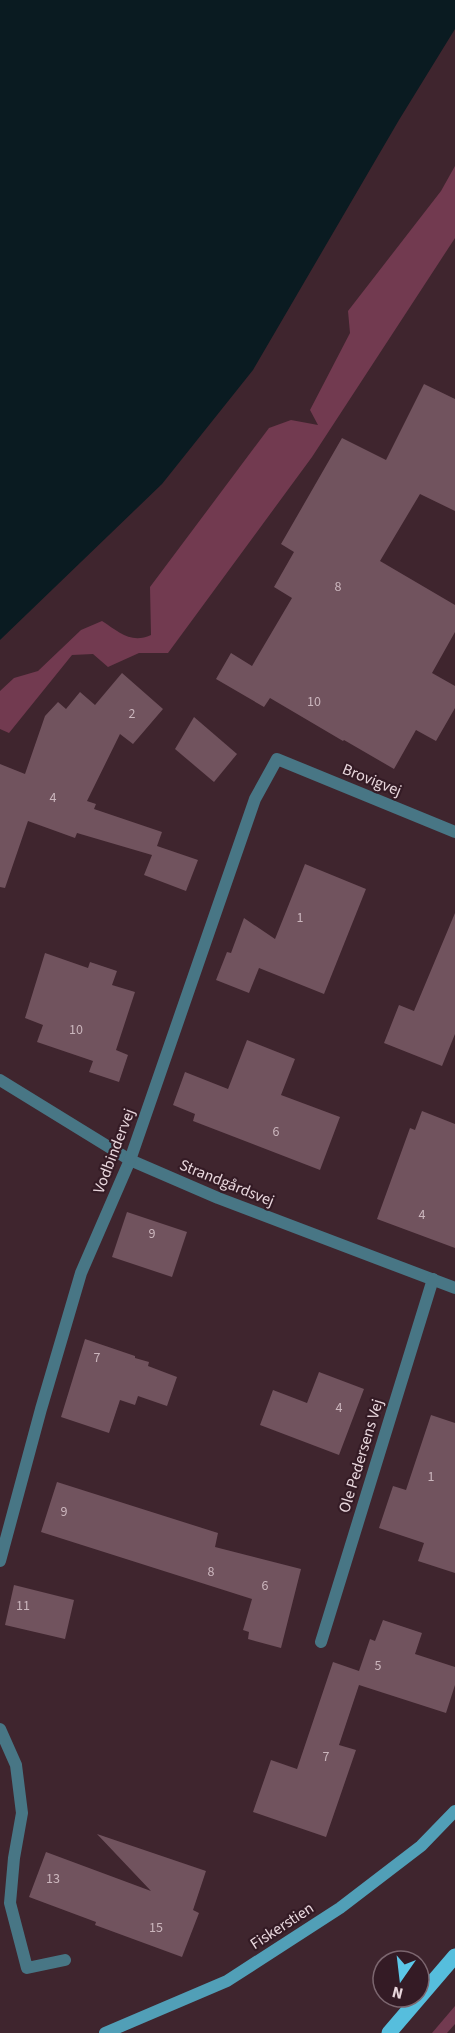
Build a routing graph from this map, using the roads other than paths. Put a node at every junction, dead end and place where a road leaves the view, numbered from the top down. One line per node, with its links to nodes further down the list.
1 (277, 759): 2 (street, Brovigvej); 4 (street, Vodbindervej)
2 (455, 832)
3 (0, 1080): 4 (street, Strandgårdsvej)
4 (130, 1160): 5 (street, Strandgårdsvej); 7 (street, Vodbindervej)
5 (433, 1279): 6 (street, Strandgårdsvej); 8 (street, Ole Pedersens Vej)
6 (455, 1288)
7 (0, 1561)
8 (321, 1642)
9 (0, 1729): 12 (street)
10 (455, 1811): 13 (street, Fiskerstien)
11 (455, 1956): 14 (main road)
12 (65, 1960)
13 (105, 2033)
14 (389, 2033)

